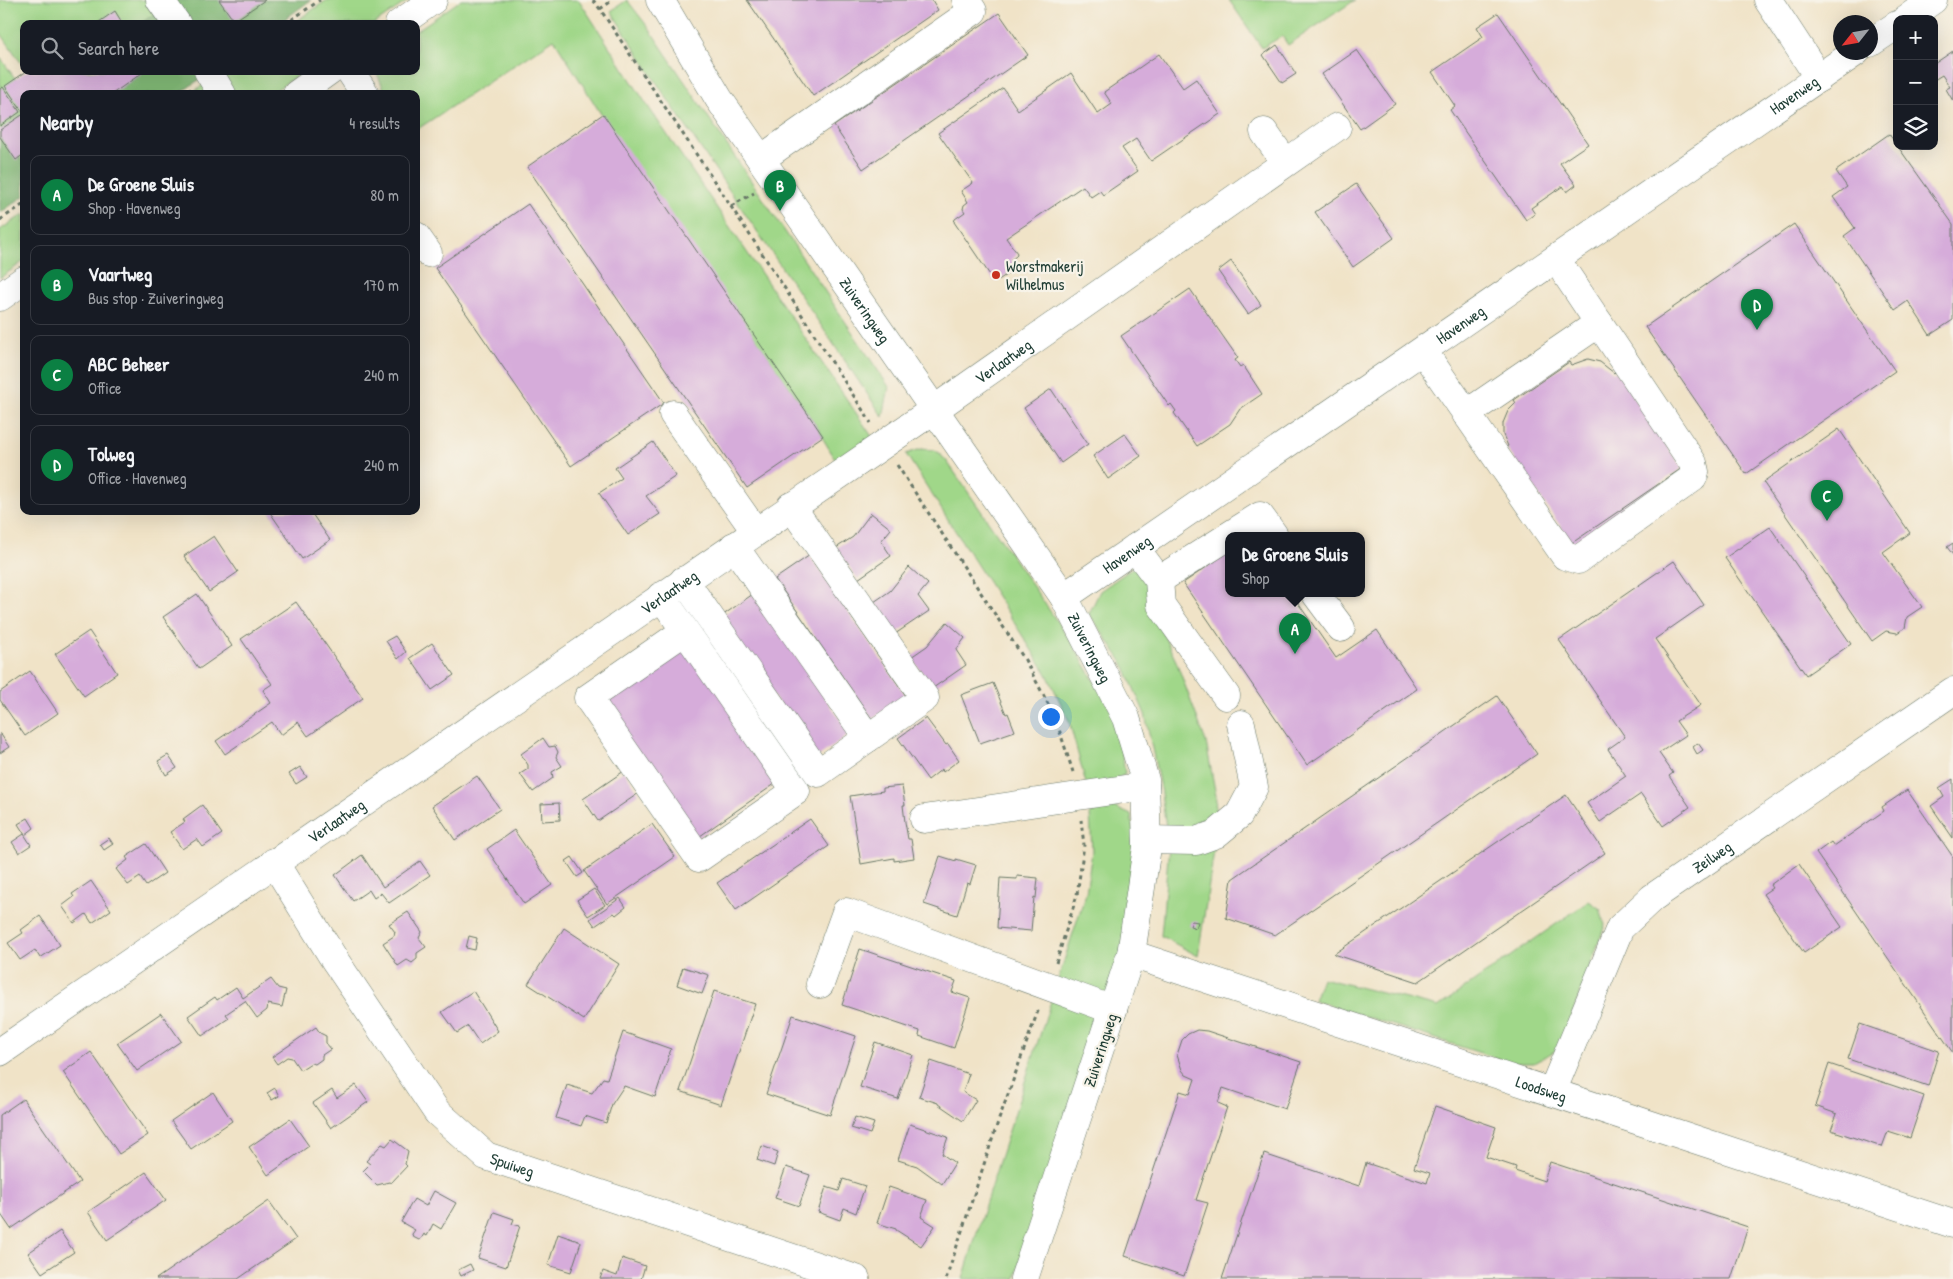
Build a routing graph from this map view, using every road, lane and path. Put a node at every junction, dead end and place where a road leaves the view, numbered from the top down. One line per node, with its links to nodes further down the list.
1 (160, 0): 13 (street)
2 (320, 0): 14 (path)
3 (433, 0): 15 (street)
4 (593, 0): 11 (path)
5 (613, 0): 11 (path)
6 (639, 0): 26 (street, Zuiveringweg)
7 (660, 0): 26 (street, Zuiveringweg)
8 (966, 0): 29 (street)
9 (1768, 0): 22 (street)
10 (1933, 0): 12 (street)
11 (600, 9): 32 (path)
12 (1912, 15)
13 (174, 20)
14 (291, 20)
15 (404, 20)
16 (1893, 28): 17 (street)
17 (1878, 38)
18 (1845, 60): 22 (street, Havenweg)
19 (210, 75): 23 (street)
20 (323, 75): 24 (street)
21 (353, 75): 25 (street)
22 (1820, 78): 35 (street, Havenweg)
23 (220, 90)
24 (303, 90)
25 (362, 90)
26 (720, 99): 29 (street, Zuiveringweg)
27 (1337, 127): 30 (street, Verlaatweg)
28 (1264, 132): 30 (street)
29 (761, 159): 40 (street, Zuiveringweg)
30 (1285, 162): 40 (street, Verlaatweg)
31 (756, 191): 32 (path)
32 (731, 206): 43 (path)
33 (20, 207): 34 (path)
34 (0, 220)
35 (1556, 259): 38 (street); 39 (street, Havenweg)
36 (20, 283): 37 (street)
37 (0, 296)
38 (1599, 323): 42 (street); 42 (street)
39 (1423, 351): 42 (street); 49 (street, Havenweg)
40 (935, 408): 43 (street, Verlaatweg); 53 (street, Zuiveringweg)
41 (673, 414): 47 (street)
42 (1466, 414)
43 (884, 443): 44 (street, Verlaatweg); 64 (path)
44 (791, 506): 47 (street, Verlaatweg); 62 (street)
45 (1235, 532): 46 (street)
46 (1272, 532)
47 (744, 539): 50 (street, Verlaatweg); 62 (street)
48 (1225, 539): 51 (street)
49 (1135, 548): 51 (street); 53 (street, Havenweg)
50 (684, 580): 52 (street, Verlaatweg); 62 (street)
51 (1159, 580): 60 (street)
52 (661, 596): 56 (street); 57 (street, Verlaatweg)
53 (1064, 597): 63 (street, Zuiveringweg)
54 (1318, 597): 55 (street)
55 (1341, 628)
56 (686, 631): 58 (street); 58 (street)
57 (572, 657): 58 (street); 67 (street, Verlaatweg)
58 (597, 692)
59 (1953, 692): 73 (street, Zeilweg)
60 (1226, 696)
61 (1241, 724): 66 (street)
62 (868, 738)
63 (1145, 786): 64 (street); 66 (street, Zuiveringweg)
64 (1078, 796): 65 (street); 70 (path)
65 (924, 819)
66 (1147, 840): 68 (street, Zuiveringweg)
67 (274, 862): 72 (street, Verlaatweg); 75 (street, Spuiweg)
68 (1131, 954): 71 (street, Zuiveringweg); 73 (street, Loodsweg)
69 (820, 984): 70 (street)
70 (1047, 986): 71 (street); 76 (path)
71 (1113, 1010): 77 (street, Zuiveringweg)
72 (0, 1052)
73 (1552, 1092): 74 (street, Loodsweg)
74 (1953, 1224)
75 (856, 1279)
76 (946, 1279)
77 (1024, 1279)

